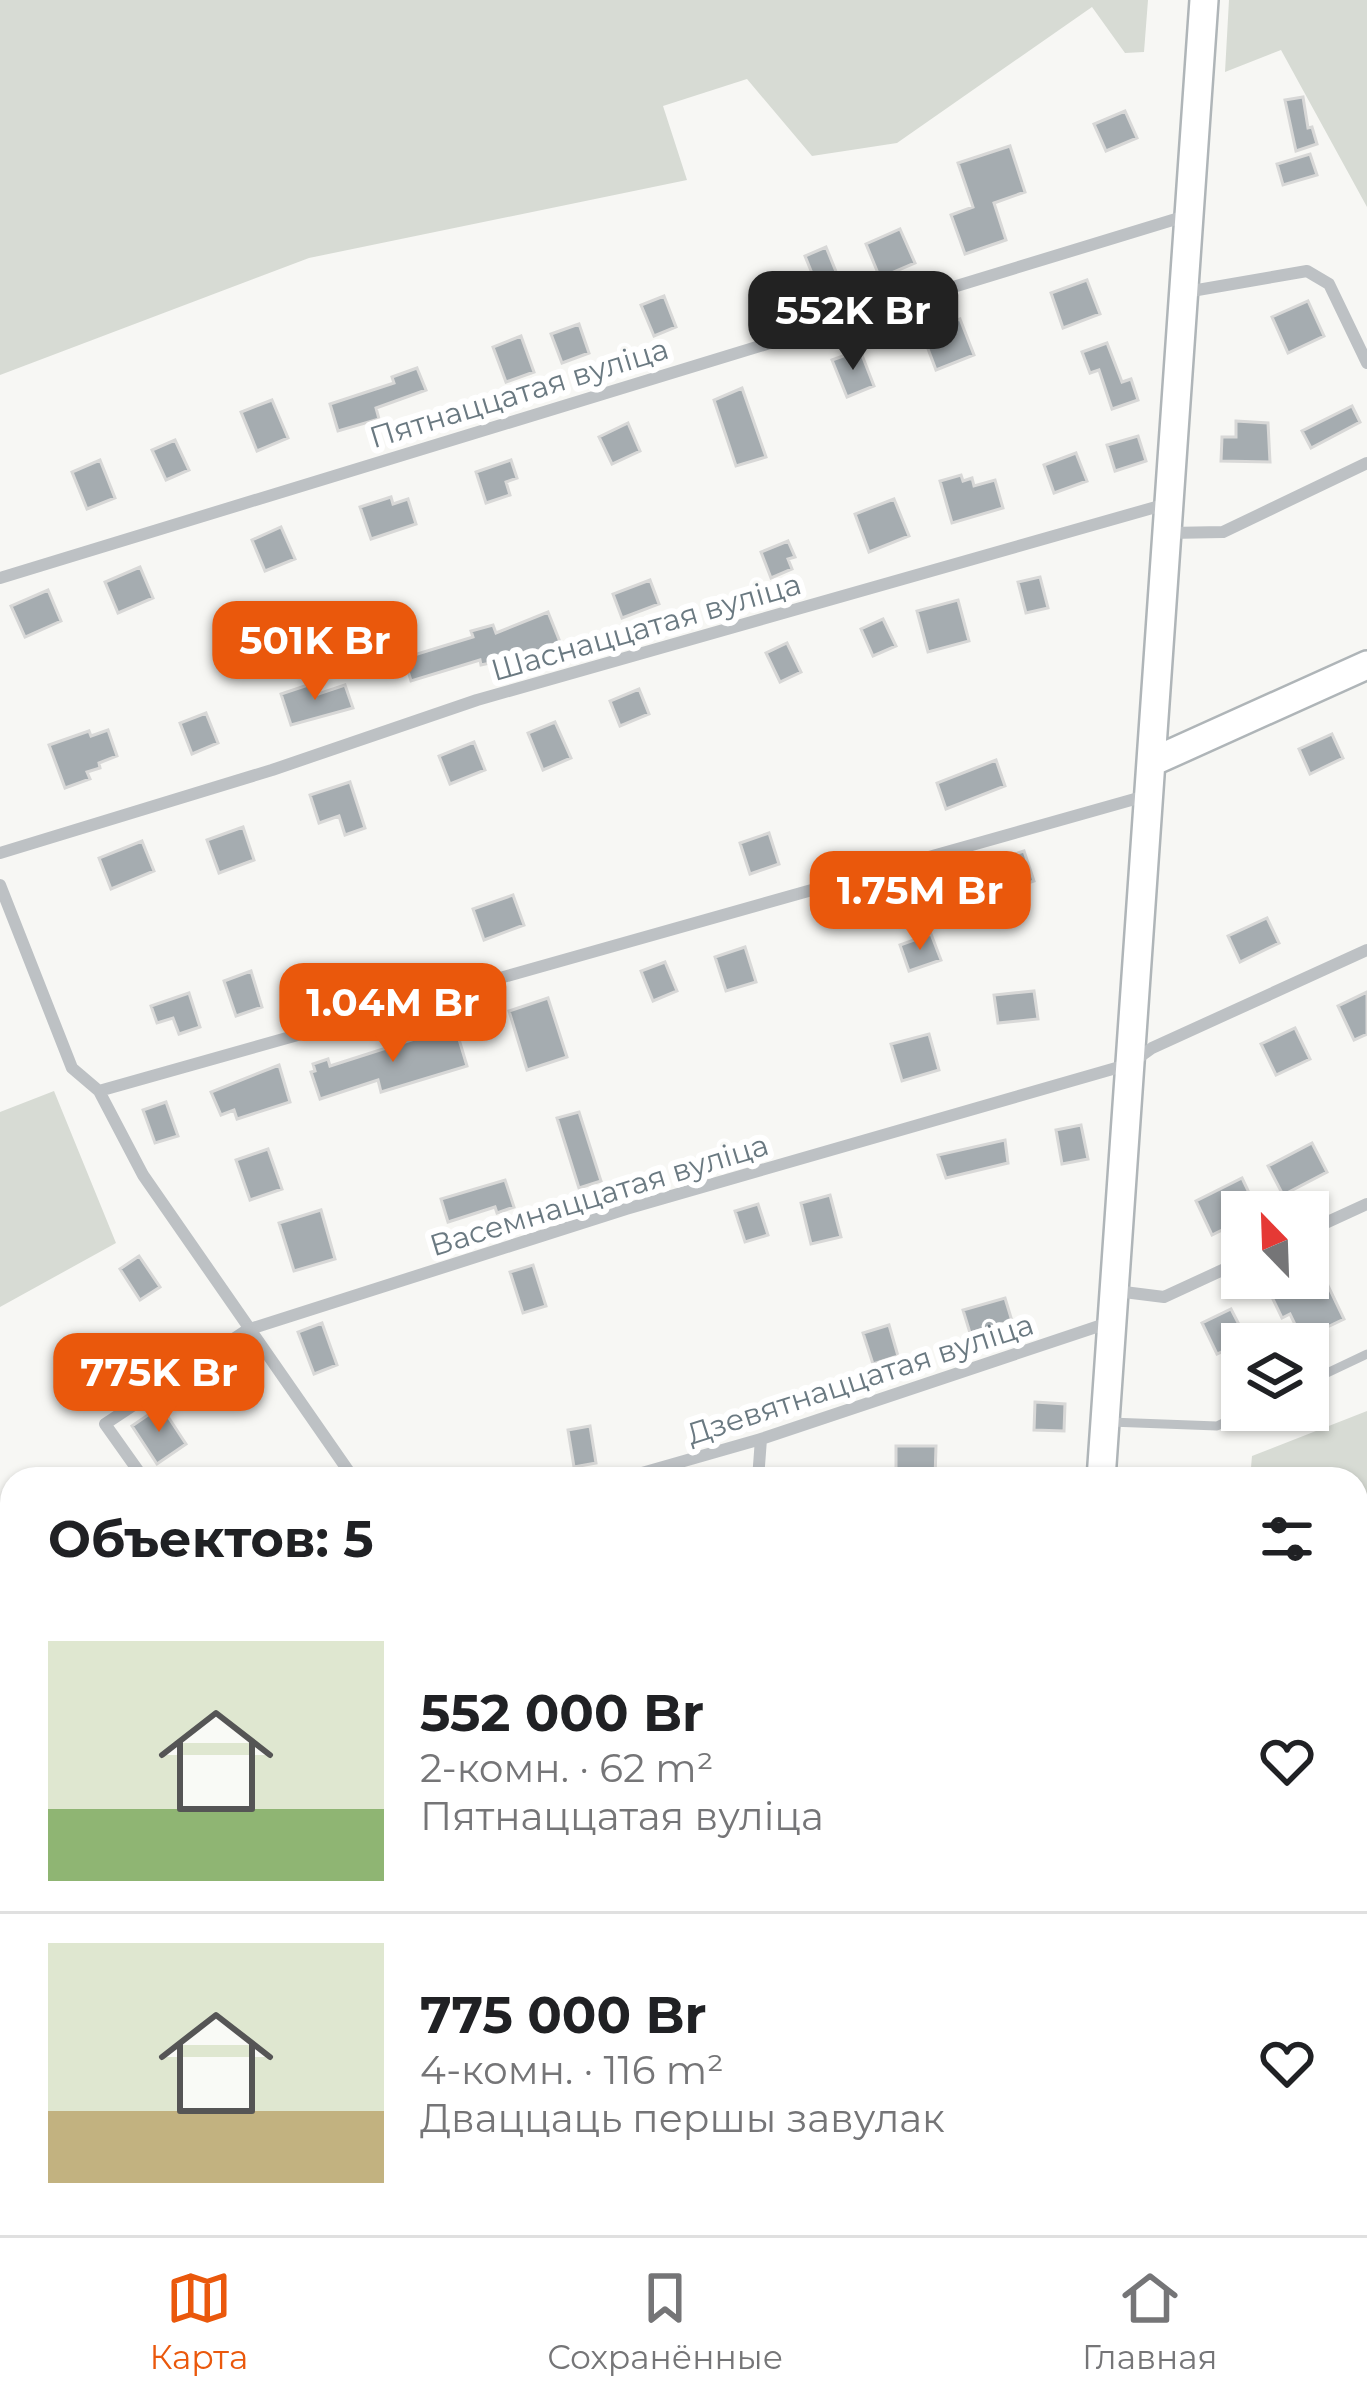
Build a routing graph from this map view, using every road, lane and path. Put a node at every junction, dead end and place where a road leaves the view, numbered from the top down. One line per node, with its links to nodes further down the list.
1 (1204, 0): 2 (main road)
2 (1190, 214): 3 (main road); 8 (street, Пятнаццатая вуліца)
3 (1185, 292): 4 (street); 6 (main road)
4 (1367, 363)
5 (1367, 464): 7 (street)
6 (1171, 502): 7 (main road); 12 (street, Шаснаццатая вуліца)
7 (1168, 533): 10 (main road)
8 (0, 578)
9 (1367, 665): 10 (main road)
10 (1154, 761): 11 (main road)
11 (1152, 795): 15 (main road); 16 (street)
12 (0, 853)
13 (0, 885): 16 (street)
14 (1367, 950): 15 (street, Васемнаццатая вуліца)
15 (1130, 1064): 20 (main road); 22 (street, Васемнаццатая вуліца)
16 (99, 1091): 22 (street)
17 (1367, 1204): 18 (street)
18 (1329, 1221)
19 (1221, 1271): 20 (street)
20 (1114, 1291): 21 (main road)
21 (1112, 1322): 25 (main road); 27 (street, Дзевятнаццатая вуліца)
22 (247, 1330): 28 (street, Васемнаццатая вуліца); 29 (street)
23 (1367, 1354): 24 (lane)
24 (1329, 1372)
25 (1105, 1422): 26 (lane); 32 (main road)
26 (1221, 1424)
27 (761, 1439): 30 (street, Дзевятнаццатая вуліца); 31 (street)
28 (135, 1467)
29 (344, 1467)
30 (663, 1467)
31 (759, 1467)
32 (1102, 1467)

